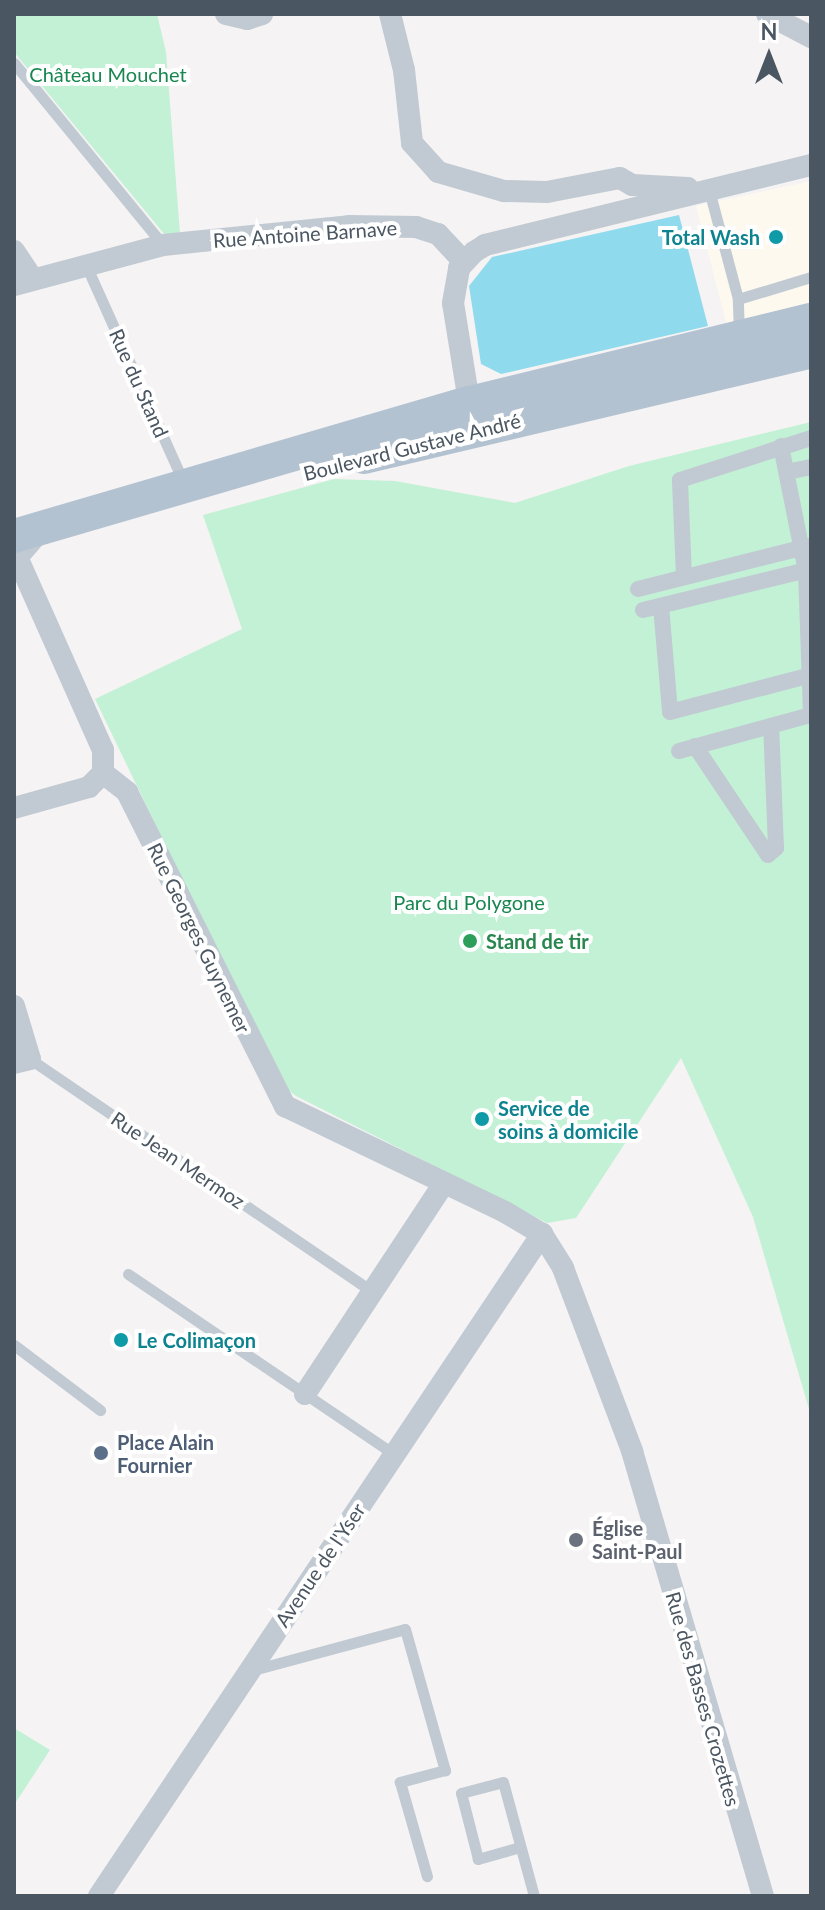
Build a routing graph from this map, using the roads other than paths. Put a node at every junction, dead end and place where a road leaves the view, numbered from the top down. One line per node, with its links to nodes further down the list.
1 (226, 14): 2 (street)
2 (262, 14)
3 (390, 14): 8 (street)
4 (767, 14): 5 (street)
5 (811, 37)
6 (14, 63): 9 (lane)
7 (811, 165): 8 (street)
8 (709, 190): 11 (street); 15 (lane)
9 (163, 245): 11 (street, Rue Antoine Barnave); 12 (street, Rue Antoine Barnave)
10 (14, 251): 14 (street)
11 (464, 262): 20 (street)
12 (84, 263): 14 (street, Rue Antoine Barnave); 26 (lane, Rue du Stand)
13 (811, 277): 15 (lane)
14 (23, 281)
15 (738, 299): 18 (lane)
16 (811, 320): 18 (main road, Boulevard Gustave André)
17 (811, 333): 20 (lane)
18 (739, 337): 20 (main road, Boulevard Gustave André)
19 (811, 351): 23 (main road, Boulevard Gustave André)
20 (470, 408): 23 (street); 26 (main road, Boulevard Gustave André)
21 (811, 438): 22 (street)
22 (781, 446): 25 (street); 30 (street)
23 (393, 450): 26 (main road, Boulevard Gustave André)
24 (811, 467): 25 (street)
25 (787, 472): 27 (street)
26 (191, 492): 28 (main road, Boulevard Gustave André); 28 (main road, Boulevard Gustave André)
27 (806, 547): 29 (street); 30 (street)
28 (15, 550): 37 (street)
29 (808, 570): 32 (street); 34 (street)
30 (684, 577): 31 (street)
31 (638, 589)
32 (661, 606): 33 (street); 34 (street)
33 (643, 610)
34 (810, 675): 35 (street)
35 (811, 714): 36 (street)
36 (771, 726): 36 (street)
37 (103, 773): 38 (street); 41 (street, Rue Georges Guynemer)
38 (14, 808)
39 (14, 1006): 40 (street, Rue Jean Mermoz)
40 (22, 1061): 44 (lane, Rue Jean Mermoz)
41 (444, 1183): 42 (street, Rue Georges Guynemer); 44 (street)
42 (542, 1234): 48 (street, Avenue de l'Yser); 54 (street, Rue des Basses Crozettes)
43 (128, 1274): 46 (lane)
44 (372, 1291): 46 (street)
45 (14, 1345): 47 (lane)
46 (305, 1394): 48 (lane)
47 (100, 1410)
48 (394, 1454): 49 (street, Avenue de l'Yser)
49 (249, 1672): 51 (lane); 52 (street, Avenue de l'Yser)
50 (520, 1847): 50 (lane); 53 (lane)
51 (427, 1876)
52 (99, 1896)
53 (534, 1896)
54 (763, 1896)

